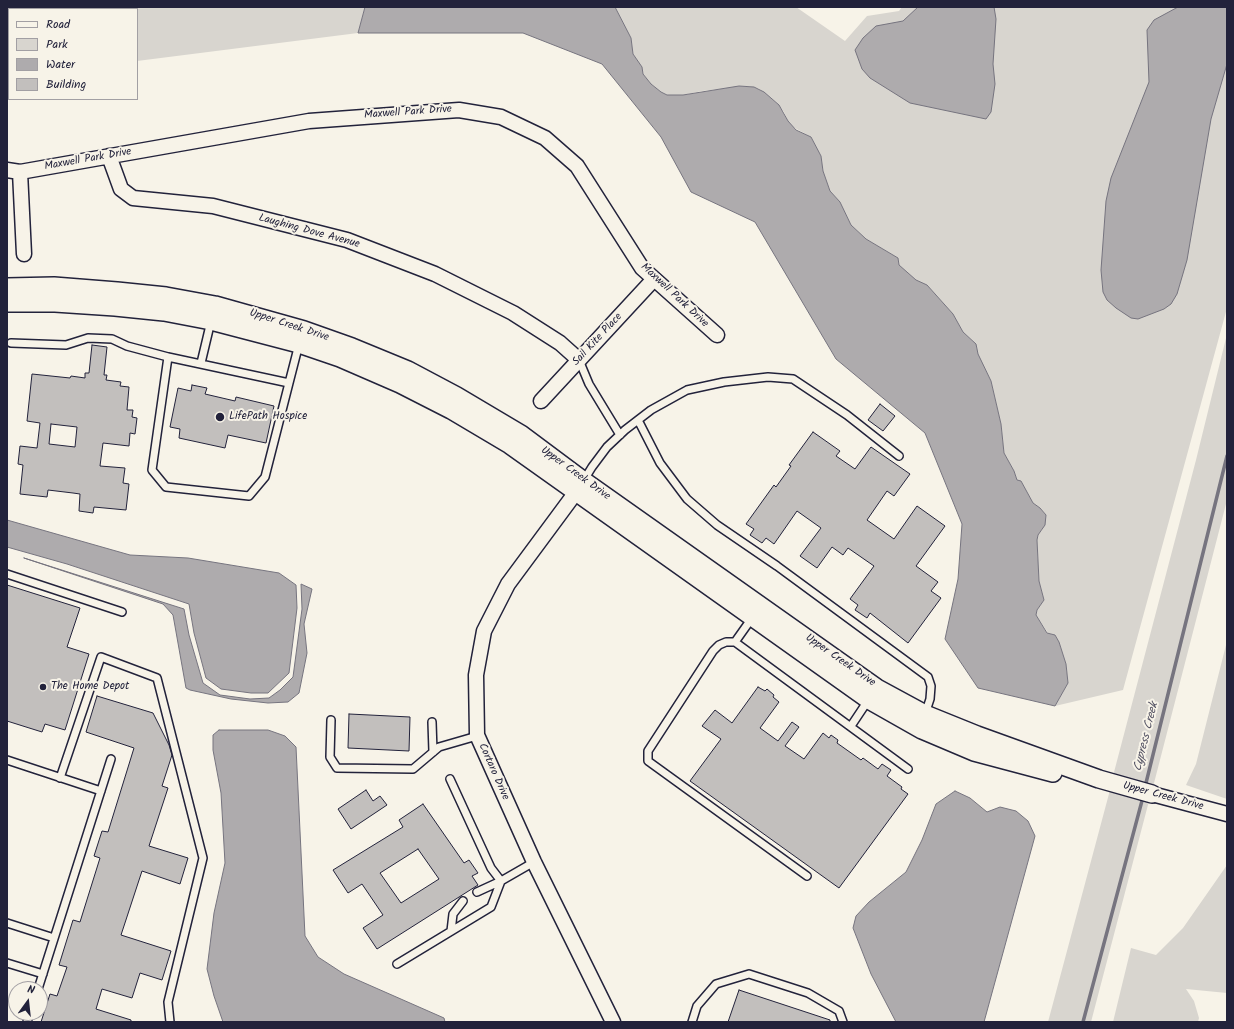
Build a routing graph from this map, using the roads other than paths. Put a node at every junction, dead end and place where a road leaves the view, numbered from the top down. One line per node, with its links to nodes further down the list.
1 (108, 156): 2 (street, Maxwell Park Drive); 4 (street, Maxwell Park Drive); 12 (street, Laughing Dove Avenue)
2 (13, 171): 3 (street)
3 (24, 254)
4 (654, 280): 8 (street, Maxwell Park Drive); 12 (street, Sail Kite Place)
5 (7, 287): 7 (street, Upper Creek Drive)
6 (7, 303): 7 (street, Upper Creek Drive)
7 (213, 313): 10 (street, Upper Creek Drive); 13 (lane); 19 (street, Upper Creek Drive)
8 (717, 335)
9 (11, 343): 11 (lane)
10 (299, 344): 14 (lane); 19 (street, Upper Creek Drive)
11 (168, 357): 13 (lane); 14 (lane)
12 (579, 360): 15 (street, Sail Kite Place); 17 (lane)
13 (201, 363): 14 (lane)
14 (289, 382)
15 (541, 401)
16 (638, 420): 17 (lane); 18 (lane); 25 (lane)
17 (620, 435): 19 (lane)
18 (899, 456)
19 (580, 486): 22 (street, Upper Creek Drive); 24 (street, Upper Creek Drive); 29 (street, Cortaro Drive)
20 (7, 574): 21 (lane)
21 (122, 612)
22 (752, 618): 23 (lane); 24 (street, Upper Creek Drive)
23 (735, 642): 28 (lane); 41 (lane)
24 (873, 694): 25 (street, Upper Creek Drive); 28 (lane); 36 (street, Upper Creek Drive)
25 (925, 714): 36 (street, Upper Creek Drive)
26 (330, 720): 30 (lane)
27 (432, 722): 30 (lane)
28 (851, 726): 33 (lane)
29 (477, 736): 30 (lane); 40 (street, Cortaro Drive)
30 (433, 752)
31 (111, 759): 37 (lane)
32 (7, 760): 34 (lane)
33 (908, 769)
34 (60, 778): 37 (lane); 52 (lane)
35 (450, 779): 42 (lane)
36 (1099, 779): 38 (street, Upper Creek Drive)
37 (101, 791): 47 (lane)
38 (1152, 794): 39 (street, Upper Creek Drive)
39 (1227, 814)
40 (534, 862): 42 (lane); 53 (street, Cortaro Drive)
41 (807, 876)
42 (501, 880): 43 (lane); 46 (lane)
43 (477, 892)
44 (463, 901): 46 (lane)
45 (7, 923): 47 (lane)
46 (451, 931): 49 (lane)
47 (54, 938): 50 (lane)
48 (7, 963): 50 (lane)
49 (397, 964)
50 (43, 974): 51 (lane)
51 (41, 981)
52 (170, 1022)
53 (613, 1022)
54 (692, 1022): 55 (lane)
55 (843, 1022)

